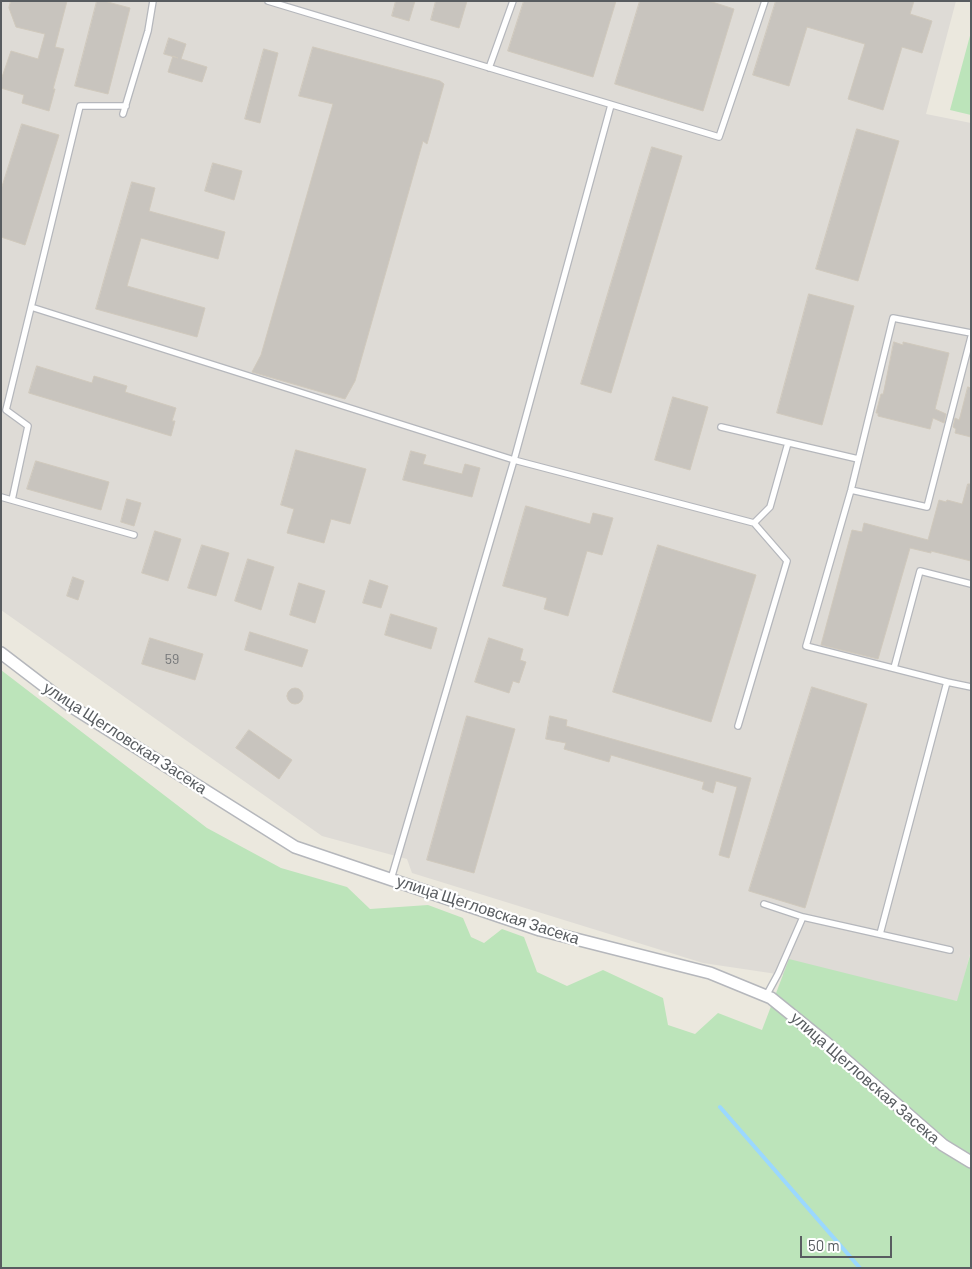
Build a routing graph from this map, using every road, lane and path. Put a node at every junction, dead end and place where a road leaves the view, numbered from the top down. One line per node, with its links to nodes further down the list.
1 (153, 1): 7 (lane)
2 (268, 1): 5 (lane)
3 (513, 1): 5 (lane)
4 (766, 1): 6 (lane)
5 (489, 68): 6 (lane)
6 (611, 105): 15 (lane)
7 (126, 106): 8 (lane); 9 (lane)
8 (123, 114)
9 (31, 307): 15 (lane); 18 (lane)
10 (971, 333): 14 (lane)
11 (971, 337): 16 (lane)
12 (721, 427): 13 (lane)
13 (788, 442): 14 (lane); 19 (lane)
14 (858, 459): 16 (lane)
15 (514, 460): 19 (lane); 27 (lane)
16 (851, 490): 23 (lane)
17 (1, 497): 18 (lane)
18 (12, 500): 20 (lane)
19 (754, 523): 26 (lane)
20 (134, 535)
21 (971, 584): 23 (lane)
22 (1, 653): 27 (street, улица Щегловская Засека)
23 (894, 668): 24 (lane)
24 (947, 682): 25 (lane); 30 (lane)
25 (971, 687)
26 (738, 726)
27 (391, 879): 32 (street, улица Щегловская Засека)
28 (764, 904): 29 (lane)
29 (803, 917): 30 (lane); 32 (lane)
30 (880, 934): 31 (lane)
31 (950, 950)
32 (766, 996): 33 (street, улица Щегловская Засека)
33 (971, 1162)

